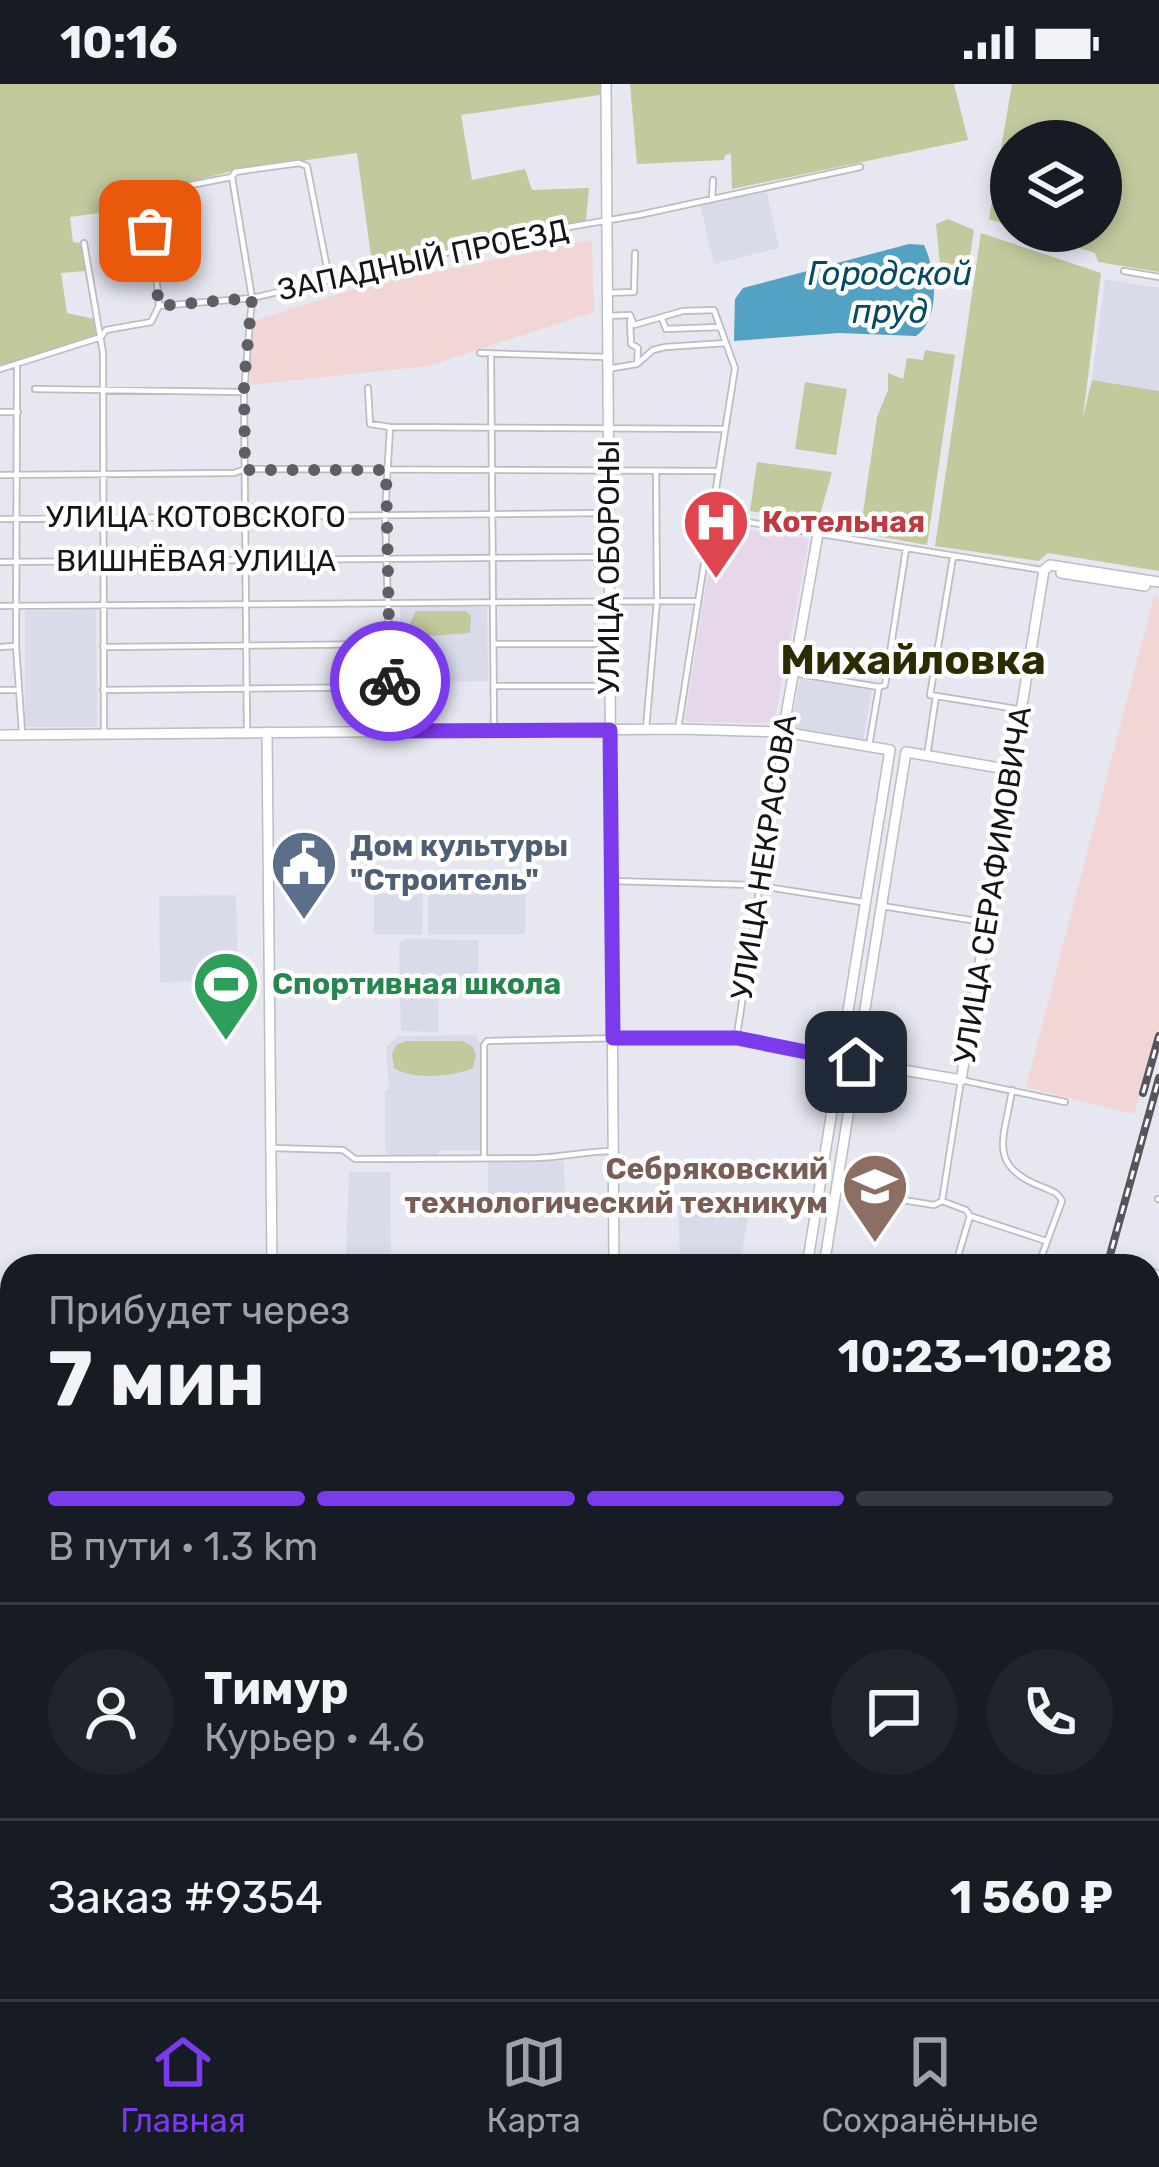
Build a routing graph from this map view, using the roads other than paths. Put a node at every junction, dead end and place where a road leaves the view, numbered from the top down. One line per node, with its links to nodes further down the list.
1 (605, 84): 6 (street, УЛИЦА ОБОРОНЫ)
2 (860, 167): 5 (street, ЗАПАДНЫЙ ПРОЕЗД)
3 (232, 177): 11 (street); 13 (street); 14 (street)
4 (712, 180): 5 (street)
5 (712, 199): 6 (street, ЗАПАДНЫЙ ПРОЕЗД)
6 (606, 220): 11 (street, ЗАПАДНЫЙ ПРОЕЗД); 12 (street, УЛИЦА ОБОРОНЫ)
7 (84, 243): 19 (street)
8 (635, 253): 12 (street)
9 (1124, 271): 10 (street)
10 (1159, 277)
11 (329, 278): 13 (street, ЗАПАДНЫЙ ПРОЕЗД)
12 (607, 292): 15 (street, УЛИЦА ОБОРОНЫ)
13 (252, 298): 14 (street, ЗАПАДНЫЙ ПРОЕЗД); 30 (street)
14 (159, 306): 19 (street, ЗАПАДНЫЙ ПРОЕЗД)
15 (607, 316): 17 (street); 23 (street, УЛИЦА ОБОРОНЫ)
16 (662, 319): 17 (street); 18 (street); 18 (street)
17 (630, 321): 24 (street)
18 (719, 327): 20 (street)
19 (100, 337): 25 (street, ЗАПАДНЫЙ ПРОЕЗД); 29 (street)
20 (726, 343): 24 (street); 36 (street)
21 (480, 353): 22 (street)
22 (491, 357): 23 (street); 34 (street)
23 (607, 363): 24 (street); 35 (street, УЛИЦА ОБОРОНЫ)
24 (637, 364)
25 (17, 366): 26 (street, ЗАПАДНЫЙ ПРОЕЗД); 32 (street)
26 (0, 369)
27 (368, 388): 33 (street)
28 (35, 389): 29 (street)
29 (104, 390): 30 (street); 43 (street)
30 (244, 392): 37 (street)
31 (0, 412): 32 (street)
32 (18, 412): 45 (street)
33 (390, 428): 34 (street); 38 (street)
34 (493, 428): 35 (street); 39 (street)
35 (608, 429): 36 (street); 40 (street, УЛИЦА ОБОРОНЫ)
36 (724, 429): 42 (street)
37 (245, 470): 38 (street); 43 (street); 50 (street)
38 (386, 470): 39 (street); 48 (street)
39 (492, 470): 40 (street); 47 (street)
40 (608, 470): 41 (street); 46 (street, УЛИЦА ОБОРОНЫ)
41 (656, 471): 42 (street); 68 (street)
42 (717, 471): 51 (street)
43 (104, 474): 45 (street); 49 (street)
44 (0, 475): 45 (street)
45 (16, 475): 53 (street)
46 (608, 513): 47 (street, УЛИЦА КОТОВСКОГО); 56 (street, УЛИЦА ОБОРОНЫ)
47 (492, 514): 48 (street, УЛИЦА КОТОВСКОГО); 58 (street)
48 (386, 515): 50 (street, УЛИЦА КОТОВСКОГО); 59 (street)
49 (104, 516): 50 (street, УЛИЦА КОТОВСКОГО); 53 (street, УЛИЦА КОТОВСКОГО); 61 (street)
50 (246, 516): 60 (street)
51 (710, 516): 54 (street); 69 (street)
52 (0, 518): 53 (street, УЛИЦА КОТОВСКОГО)
53 (17, 518): 63 (street)
54 (818, 534): 55 (street); 82 (street, УЛИЦА НЕКРАСОВА)
55 (906, 549): 57 (street); 86 (street)
56 (608, 557): 58 (street, ВИШНЁВАЯ УЛИЦА); 67 (street, УЛИЦА ОБОРОНЫ)
57 (952, 557): 64 (street); 91 (street)
58 (492, 558): 59 (street, ВИШНЁВАЯ УЛИЦА); 66 (street)
59 (387, 559): 60 (street, ВИШНЁВАЯ УЛИЦА); 71 (street)
60 (246, 560): 61 (street, ВИШНЁВАЯ УЛИЦА); 70 (street)
61 (103, 561): 63 (street, ВИШНЁВАЯ УЛИЦА); 74 (street)
62 (0, 562): 63 (street, ВИШНЁВАЯ УЛИЦА)
63 (16, 562): 73 (street)
64 (1044, 570): 65 (street); 92 (street, УЛИЦА СЕРАФИМОВИЧА)
65 (1159, 586)
66 (492, 601): 67 (street); 71 (street); 76 (street)
67 (608, 601): 68 (street); 77 (street, УЛИЦА ОБОРОНЫ)
68 (656, 601): 69 (street); 95 (street)
69 (697, 601): 93 (street)
70 (247, 603): 71 (street); 74 (street); 80 (street)
71 (387, 604): 75 (street)
72 (0, 606): 73 (street)
73 (16, 606): 74 (street); 79 (street)
74 (103, 606): 81 (street)
75 (391, 644): 80 (street); 85 (street)
76 (494, 644): 77 (street); 83 (street)
77 (609, 644): 84 (street, УЛИЦА ОБОРОНЫ)
78 (0, 646): 79 (street)
79 (16, 646): 89 (street)
80 (247, 646): 81 (street); 87 (street)
81 (104, 647): 90 (street)
82 (793, 673): 86 (street); 99 (street, УЛИЦА НЕКРАСОВА)
83 (495, 686): 84 (street); 97 (street)
84 (609, 686): 94 (street, УЛИЦА ОБОРОНЫ)
85 (390, 687): 87 (street); 96 (street)
86 (879, 687): 104 (street)
87 (247, 688): 90 (street); 100 (street)
88 (0, 690): 89 (street)
89 (20, 690): 103 (street)
90 (103, 690): 101 (street)
91 (936, 696): 92 (street); 105 (street)
92 (1022, 710): 106 (street, УЛИЦА СЕРАФИМОВИЧА)
93 (678, 729): 95 (street); 99 (street)
94 (610, 730): 95 (street); 97 (street); 107 (street, УЛИЦА ОБОРОНЫ)
95 (646, 730)
96 (392, 731): 97 (street); 98 (street)
97 (494, 731)
98 (267, 732): 100 (street); 119 (street)
99 (783, 732): 104 (street); 108 (street, УЛИЦА НЕКРАСОВА)
100 (247, 733): 101 (street)
101 (104, 734): 103 (street)
102 (0, 735): 103 (street)
103 (22, 735)
104 (869, 746): 109 (street)
105 (927, 756): 106 (street); 110 (street)
106 (1012, 770): 111 (street, УЛИЦА СЕРАФИМОВИЧА)
107 (611, 881): 108 (street); 112 (street, УЛИЦА ОБОРОНЫ)
108 (759, 885): 109 (street); 113 (street, УЛИЦА НЕКРАСОВА)
109 (865, 902): 110 (street); 114 (street)
110 (882, 906): 111 (street); 115 (street)
111 (989, 923): 116 (street, УЛИЦА СЕРАФИМОВИЧА)
112 (613, 1038): 113 (street); 120 (street, УЛИЦА ОБОРОНЫ); 121 (street)
113 (737, 1038): 114 (street)
114 (839, 1059): 115 (street); 128 (street)
115 (856, 1062): 116 (street); 122 (street)
116 (961, 1080): 117 (street); 123 (street, УЛИЦА СЕРАФИМОВИЧА)
117 (1012, 1090): 118 (street); 125 (street)
118 (1066, 1102)
119 (271, 1148): 121 (street); 126 (street)
120 (614, 1151): 121 (street); 127 (street, УЛИЦА ОБОРОНЫ)
121 (484, 1158)
122 (836, 1189): 123 (street); 129 (street)
123 (942, 1201): 124 (street)
124 (970, 1216): 125 (street); 130 (street)
125 (1046, 1241): 131 (street)
126 (272, 1254)
127 (614, 1254)
128 (809, 1254)
129 (826, 1254)
130 (959, 1254)
131 (1042, 1254)

